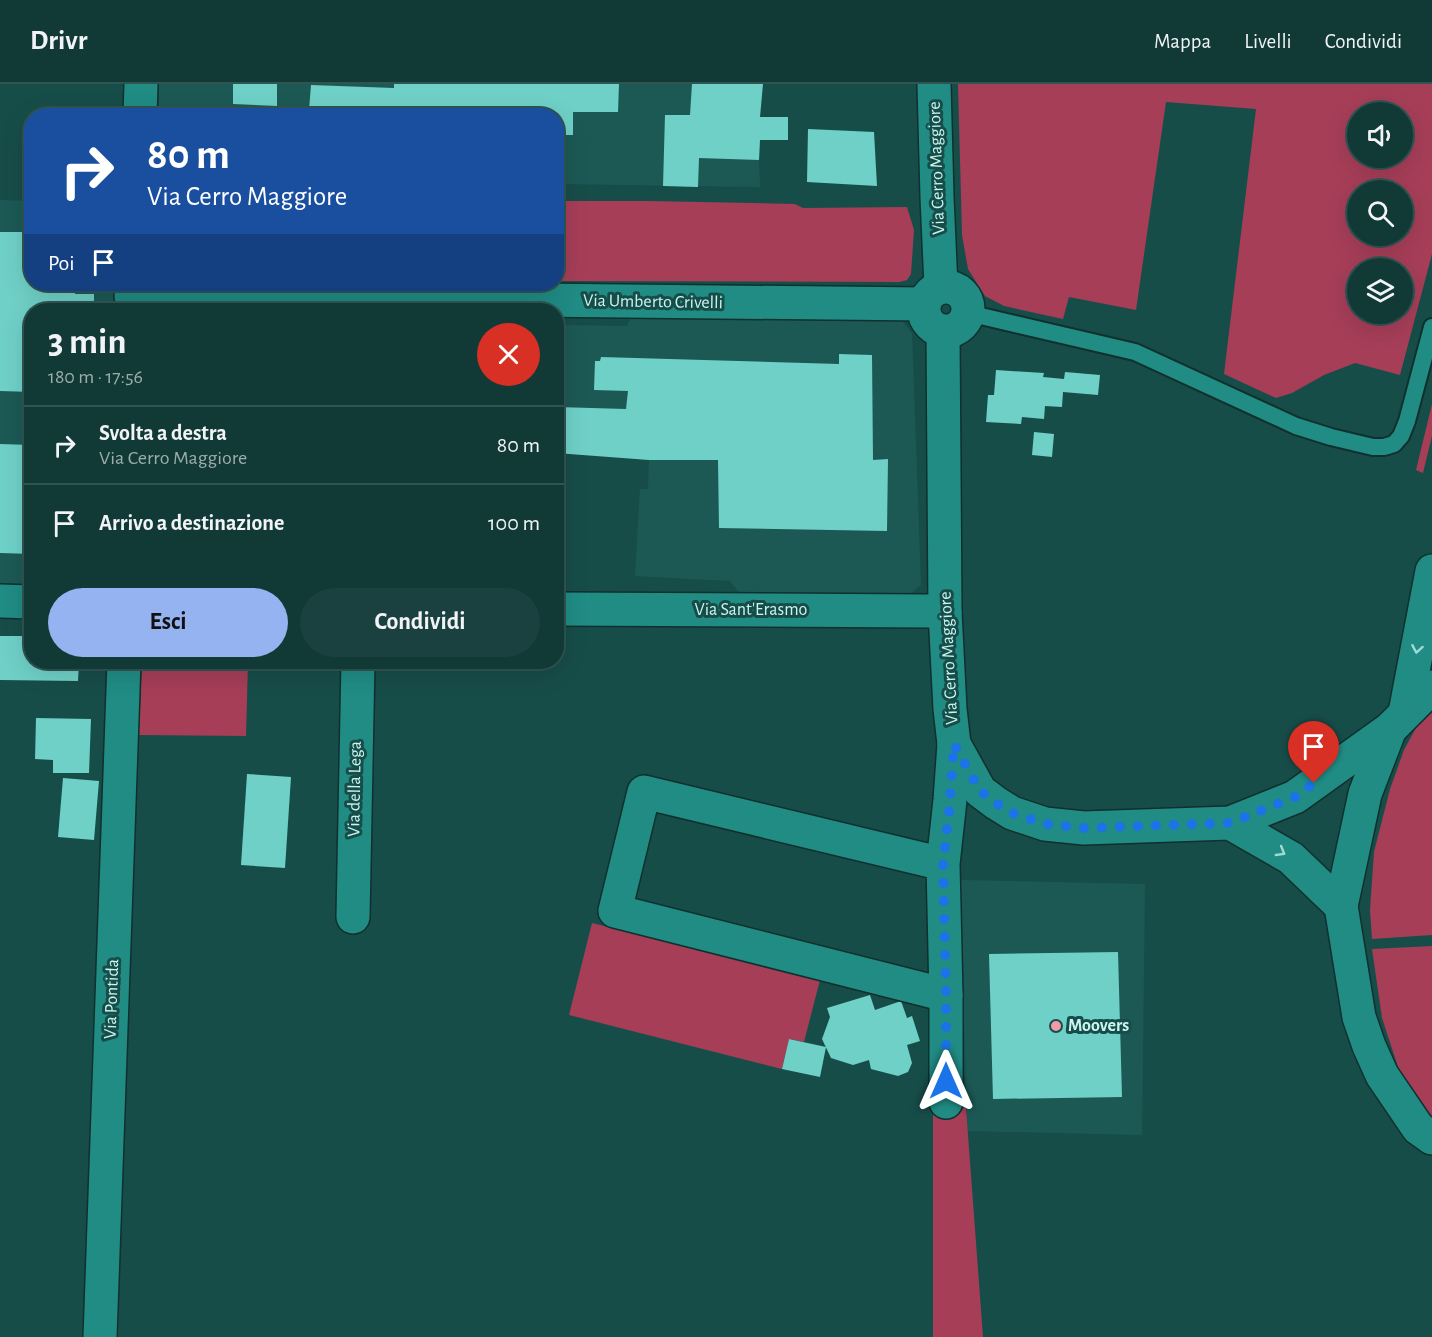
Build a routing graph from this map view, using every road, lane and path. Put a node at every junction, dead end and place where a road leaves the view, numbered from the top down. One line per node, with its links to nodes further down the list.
1 (141, 84): 3 (street)
2 (934, 84): 4 (street, Via Cerro Maggiore)
3 (140, 108)
4 (933, 296): 5 (street, Via Umberto Crivelli); 6 (street)
5 (131, 297)
6 (956, 323): 7 (lane); 12 (street, Via Cerro Maggiore)
7 (1432, 327)
8 (1432, 571): 16 (street, one-way to 16)
9 (0, 602): 10 (street)
10 (24, 602)
11 (564, 609): 12 (street, Via Sant'Erasmo)
12 (945, 612): 17 (street, Via Cerro Maggiore)
13 (124, 669): 26 (street, Via Pontida)
14 (358, 669): 21 (street, Via della Lega)
15 (1432, 687): 16 (street, Via Cerro Maggiore)
16 (1398, 721): 18 (street, Via Cerro Maggiore); 20 (street)
17 (954, 744): 18 (street, Via Cerro Maggiore); 19 (street)
18 (1230, 823): 20 (street, one-way to 20)
19 (943, 864): 22 (street); 22 (street)
20 (1342, 913): 24 (street)
21 (353, 917)
22 (946, 995): 23 (street)
23 (946, 1102)
24 (1425, 1133): 25 (street)
25 (1432, 1165)
26 (100, 1337)

